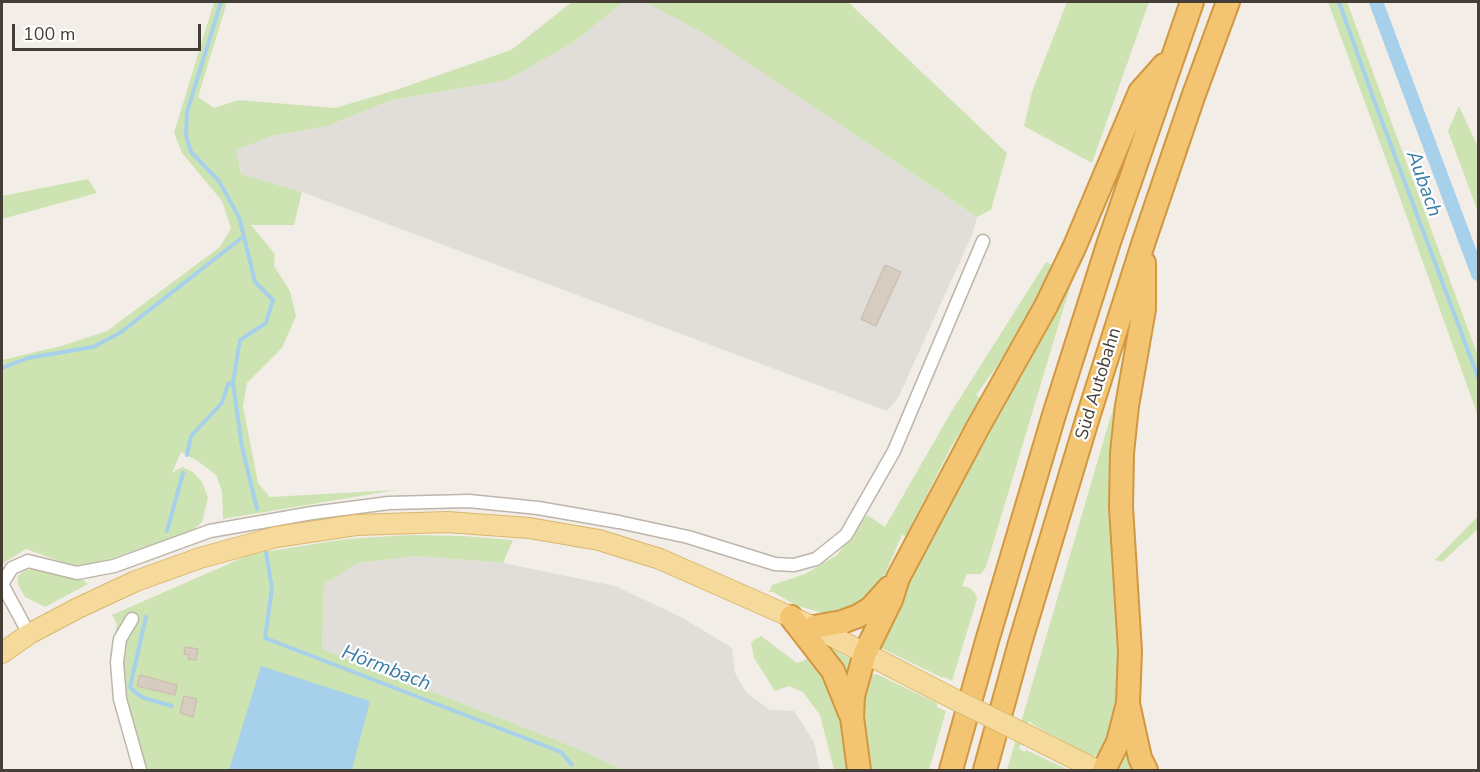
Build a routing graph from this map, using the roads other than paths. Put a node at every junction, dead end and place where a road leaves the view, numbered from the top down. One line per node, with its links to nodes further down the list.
1 (1192, 2): 3 (highway, Süd Autobahn)
2 (1228, 2): 5 (highway, Süd Autobahn)
3 (1173, 55): 6 (highway); 18 (highway, Süd Autobahn)
4 (983, 241): 7 (street)
5 (1144, 241): 14 (highway); 19 (highway, Süd Autobahn)
6 (898, 578): 10 (highway); 13 (highway)
7 (2, 584): 11 (street)
8 (791, 617): 10 (main road); 11 (main road); 15 (highway)
9 (132, 620): 16 (street)
10 (814, 627): 13 (main road)
11 (29, 634): 12 (main road)
12 (2, 653)
13 (865, 653): 15 (highway); 20 (main road, bridge)
14 (1128, 703): 21 (highway); 22 (highway)
15 (852, 717): 17 (highway)
16 (140, 771)
17 (859, 771)
18 (951, 771)
19 (985, 771)
20 (1097, 771)
21 (1104, 771)
22 (1146, 771)

